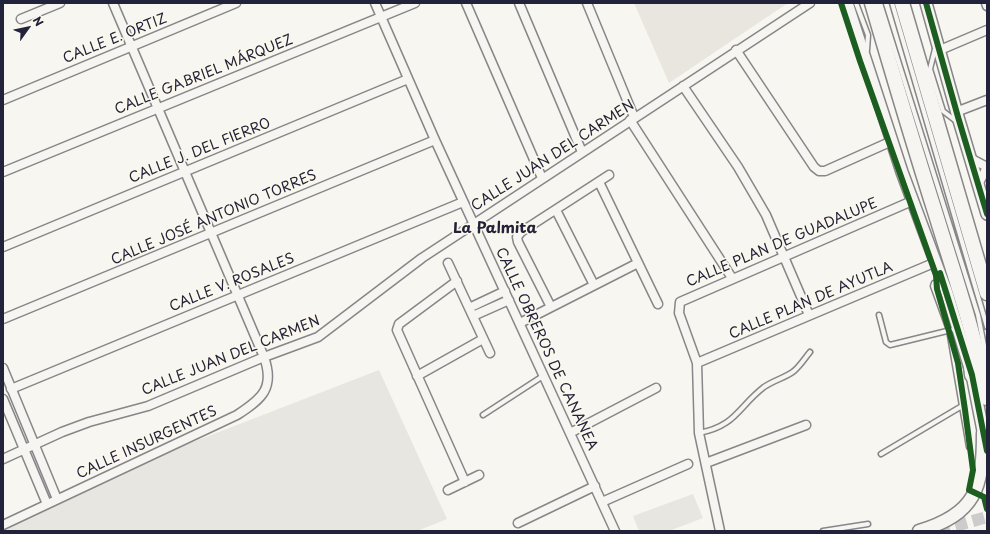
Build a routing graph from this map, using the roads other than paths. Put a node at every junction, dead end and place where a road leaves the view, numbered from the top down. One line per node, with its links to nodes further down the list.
1 (60, 3): 20 (street)
2 (113, 3): 23 (street, CALLE INSURGENTES)
3 (236, 3): 23 (street, CALLE E. ORTIZ)
4 (375, 3): 19 (street, CALLE OBREROS DE CANANEA)
5 (416, 3): 19 (street, CALLE GABRIEL MÁRQUEZ)
6 (466, 3): 42 (street)
7 (519, 3): 36 (street)
8 (587, 3): 32 (street)
9 (810, 3): 24 (street, CALLE JUAN DEL CARMEN)
10 (847, 3): 25 (street)
11 (856, 3): 25 (lane)
12 (872, 3): 64 (highway)
13 (880, 3): 78 (lane)
14 (892, 3): 72 (lane)
15 (926, 3): 22 (street)
16 (986, 3): 17 (street)
17 (987, 6)
18 (905, 7): 60 (highway)
19 (382, 18): 26 (street, CALLE OBREROS DE CANANEA); 30 (street, CALLE GABRIEL MÁRQUEZ)
20 (21, 19)
21 (987, 30): 22 (street)
22 (939, 45): 31 (street); 33 (lane)
23 (131, 46): 28 (street, CALLE E. ORTIZ); 30 (street, CALLE INSURGENTES)
24 (736, 50): 27 (street, CALLE JUAN DEL CARMEN); 35 (street)
25 (865, 60): 35 (street)
26 (408, 79): 34 (street, CALLE OBREROS DE CANANEA); 39 (street, CALLE J. DEL FIERRO)
27 (683, 86): 32 (street, CALLE JUAN DEL CARMEN); 52 (street)
28 (3, 100)
29 (987, 100): 31 (street)
30 (158, 108): 39 (street, CALLE INSURGENTES); 40 (street, CALLE GABRIEL MÁRQUEZ)
31 (956, 112): 33 (street)
32 (632, 119): 36 (street, CALLE JUAN DEL CARMEN); 56 (street)
33 (960, 123): 37 (street)
34 (434, 140): 46 (street, CALLE OBREROS DE CANANEA); 50 (street, CALLE JOSÉ ANTONIO TORRES)
35 (892, 141): 45 (street)
36 (582, 152): 42 (street, CALLE JUAN DEL CARMEN)
37 (970, 158): 38 (street); 44 (street)
38 (987, 167): 44 (street)
39 (184, 171): 50 (street, CALLE INSURGENTES); 51 (street, CALLE J. DEL FIERRO)
40 (3, 172)
41 (609, 175): 43 (street)
42 (542, 178): 49 (street, CALLE JUAN DEL CARMEN)
43 (599, 182): 47 (street); 55 (street)
44 (978, 185): 48 (street)
45 (912, 201): 52 (street, CALLE PLAN DE GUADALUPE); 53 (street)
46 (463, 202): 49 (street, CALLE OBREROS DE CANANEA); 61 (street, CALLE V. ROSALES)
47 (556, 210): 58 (street); 65 (street)
48 (987, 214)
49 (474, 224): 59 (street, CALLE OBREROS DE CANANEA); 77 (street, CALLE JUAN DEL CARMEN)
50 (211, 233): 61 (street, CALLE INSURGENTES); 70 (street, CALLE JOSÉ ANTONIO TORRES)
51 (3, 247)
52 (783, 257): 56 (street, CALLE PLAN DE GUADALUPE); 67 (street)
53 (936, 262): 67 (street, CALLE PLAN DE AYUTLA); 73 (street)
54 (448, 263): 57 (street)
55 (638, 263): 58 (street); 63 (street)
56 (732, 278): 79 (street, CALLE PLAN DE GUADALUPE)
57 (457, 281): 66 (street); 82 (street)
58 (594, 285): 65 (street)
59 (505, 291): 62 (street, CALLE OBREROS DE CANANEA); 66 (street)
60 (987, 293)
61 (237, 294): 77 (street, CALLE INSURGENTES); 84 (street, CALLE V. ROSALES)
62 (509, 300): 69 (street); 71 (street, CALLE OBREROS DE CANANEA)
63 (658, 304)
64 (964, 305): 81 (highway); 86 (highway)
65 (551, 307): 71 (street)
66 (469, 308): 69 (street)
67 (810, 315): 79 (street, CALLE PLAN DE AYUTLA)
68 (879, 315): 73 (lane)
69 (473, 316): 74 (street)
70 (3, 320)
71 (520, 323): 83 (street, CALLE OBREROS DE CANANEA)
72 (987, 327)
73 (953, 329): 81 (street); 88 (lane)
74 (483, 339): 76 (street); 82 (street)
75 (810, 352): 92 (lane)
76 (490, 353)
77 (264, 357): 94 (street, CALLE JUAN DEL CARMEN); 106 (street, CALLE INSURGENTES)
78 (987, 361)
79 (697, 363): 92 (street, CALLE PLAN DE GUADALUPE)
80 (3, 368): 84 (street)
81 (972, 375): 93 (street)
82 (416, 376): 103 (street)
83 (544, 376): 89 (lane); 91 (street, CALLE OBREROS DE CANANEA)
84 (11, 388): 94 (street)
85 (656, 388): 91 (street)
86 (987, 398)
87 (3, 399): 96 (street)
88 (962, 406): 95 (lane); 98 (lane)
89 (483, 415)
90 (806, 425): 100 (street)
91 (570, 433): 104 (street, CALLE OBREROS DE CANANEA)
92 (699, 433): 100 (street, CALLE PLAN DE GUADALUPE)
93 (984, 433): 97 (street); 115 (main road)
94 (34, 444): 96 (street, CALLE JUAN DEL CARMEN); 106 (street)
95 (968, 447)
96 (24, 449): 99 (street, CALLE JUAN DEL CARMEN); 108 (street)
97 (987, 451)
98 (881, 454)
99 (3, 458)
100 (706, 463): 113 (street, CALLE PLAN DE GUADALUPE)
101 (688, 464): 107 (street)
102 (480, 475): 103 (street)
103 (465, 482): 105 (street)
104 (595, 486): 107 (street, CALLE OBREROS DE CANANEA); 109 (street)
105 (448, 490)
106 (57, 499): 108 (street, CALLE INSURGENTES)
107 (602, 502): 112 (street, CALLE OBREROS DE CANANEA)
108 (47, 504): 111 (street, CALLE INSURGENTES)
109 (518, 523)
110 (868, 524): 114 (lane)
111 (3, 525)
112 (616, 531)
113 (720, 531)
114 (823, 531)
115 (919, 531)

